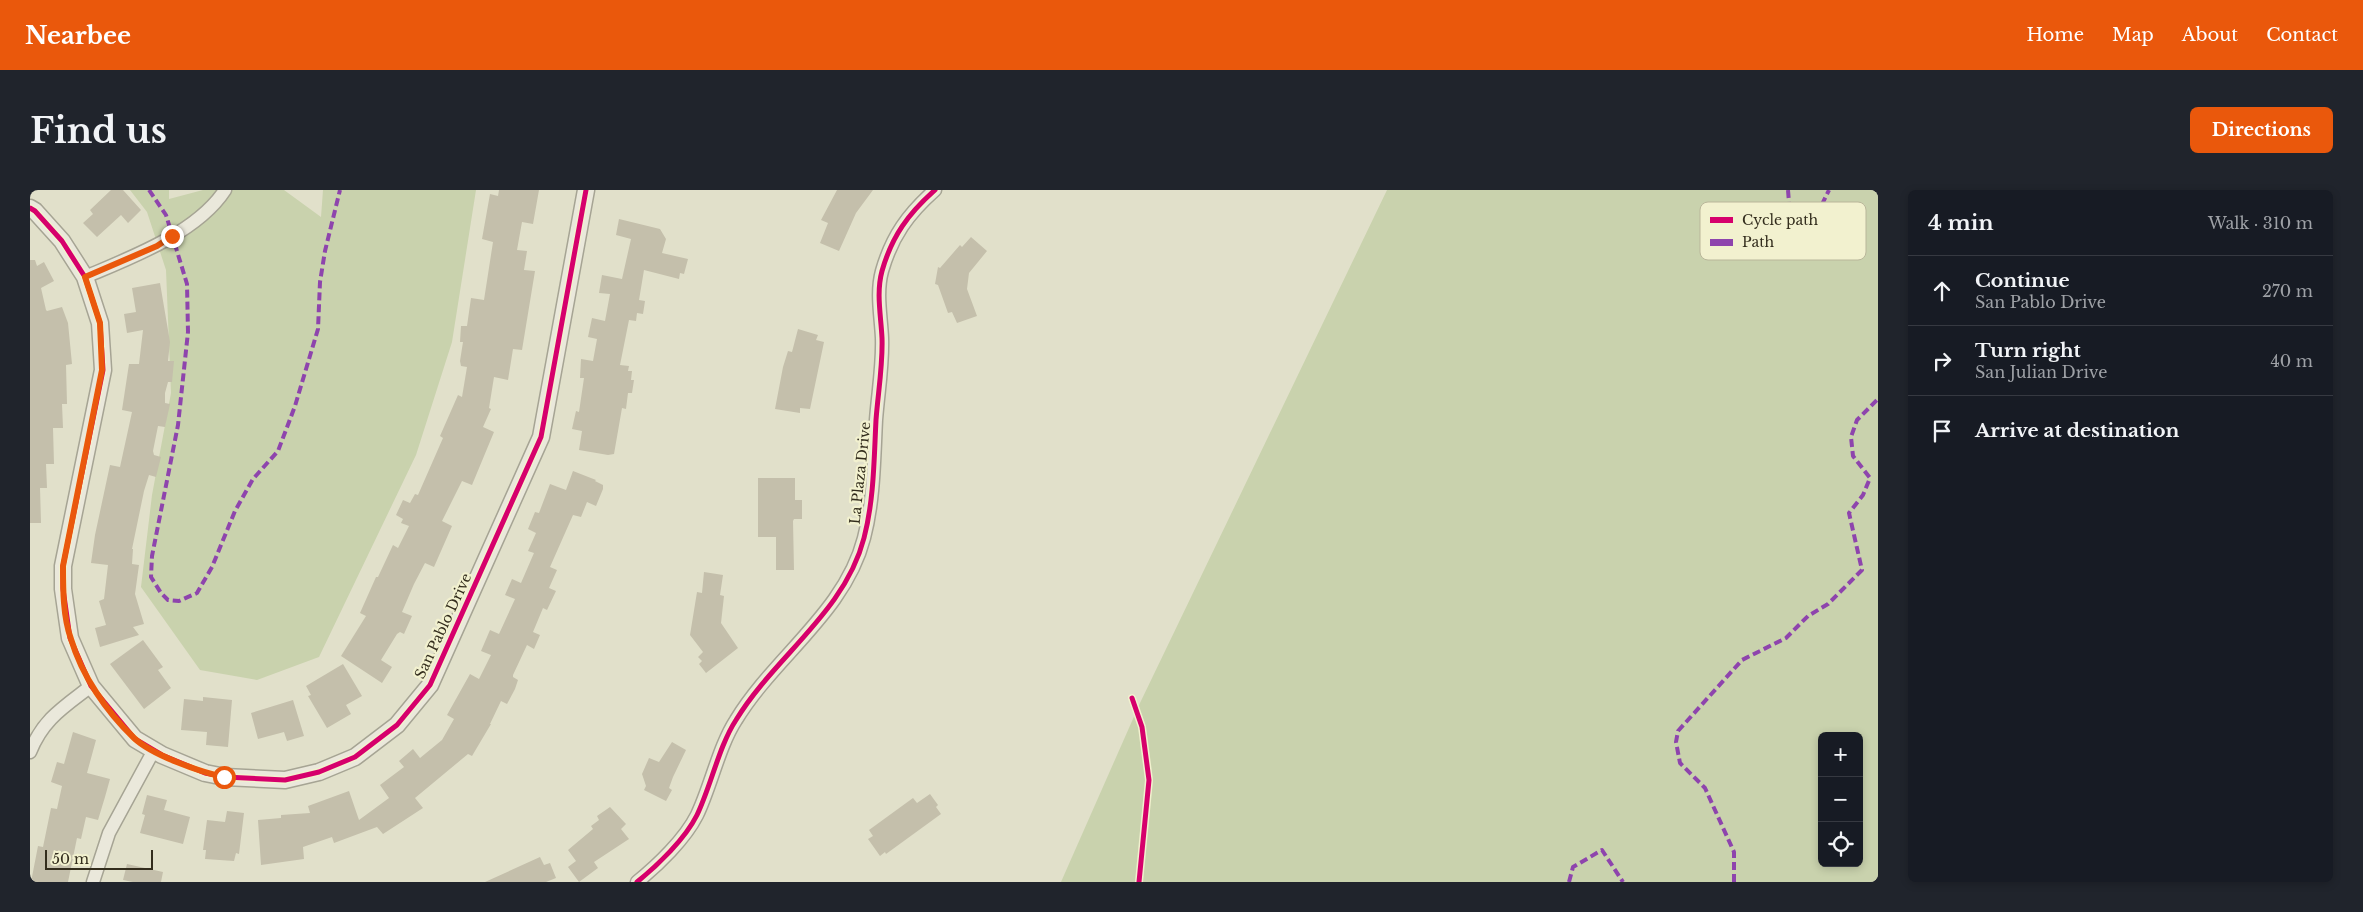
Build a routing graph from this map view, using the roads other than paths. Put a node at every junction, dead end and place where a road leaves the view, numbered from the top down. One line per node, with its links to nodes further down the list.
1 (225, 190): 5 (street)
2 (586, 190): 7 (street, San Pablo Drive)
3 (935, 190): 10 (street, La Plaza Drive)
4 (30, 208): 5 (street, San Pablo Drive)
5 (85, 277): 6 (street, San Pablo Drive)
6 (91, 686): 7 (street, San Pablo Drive); 8 (street)
7 (154, 750): 9 (street)
8 (30, 752)
9 (92, 882)
10 (637, 882)

